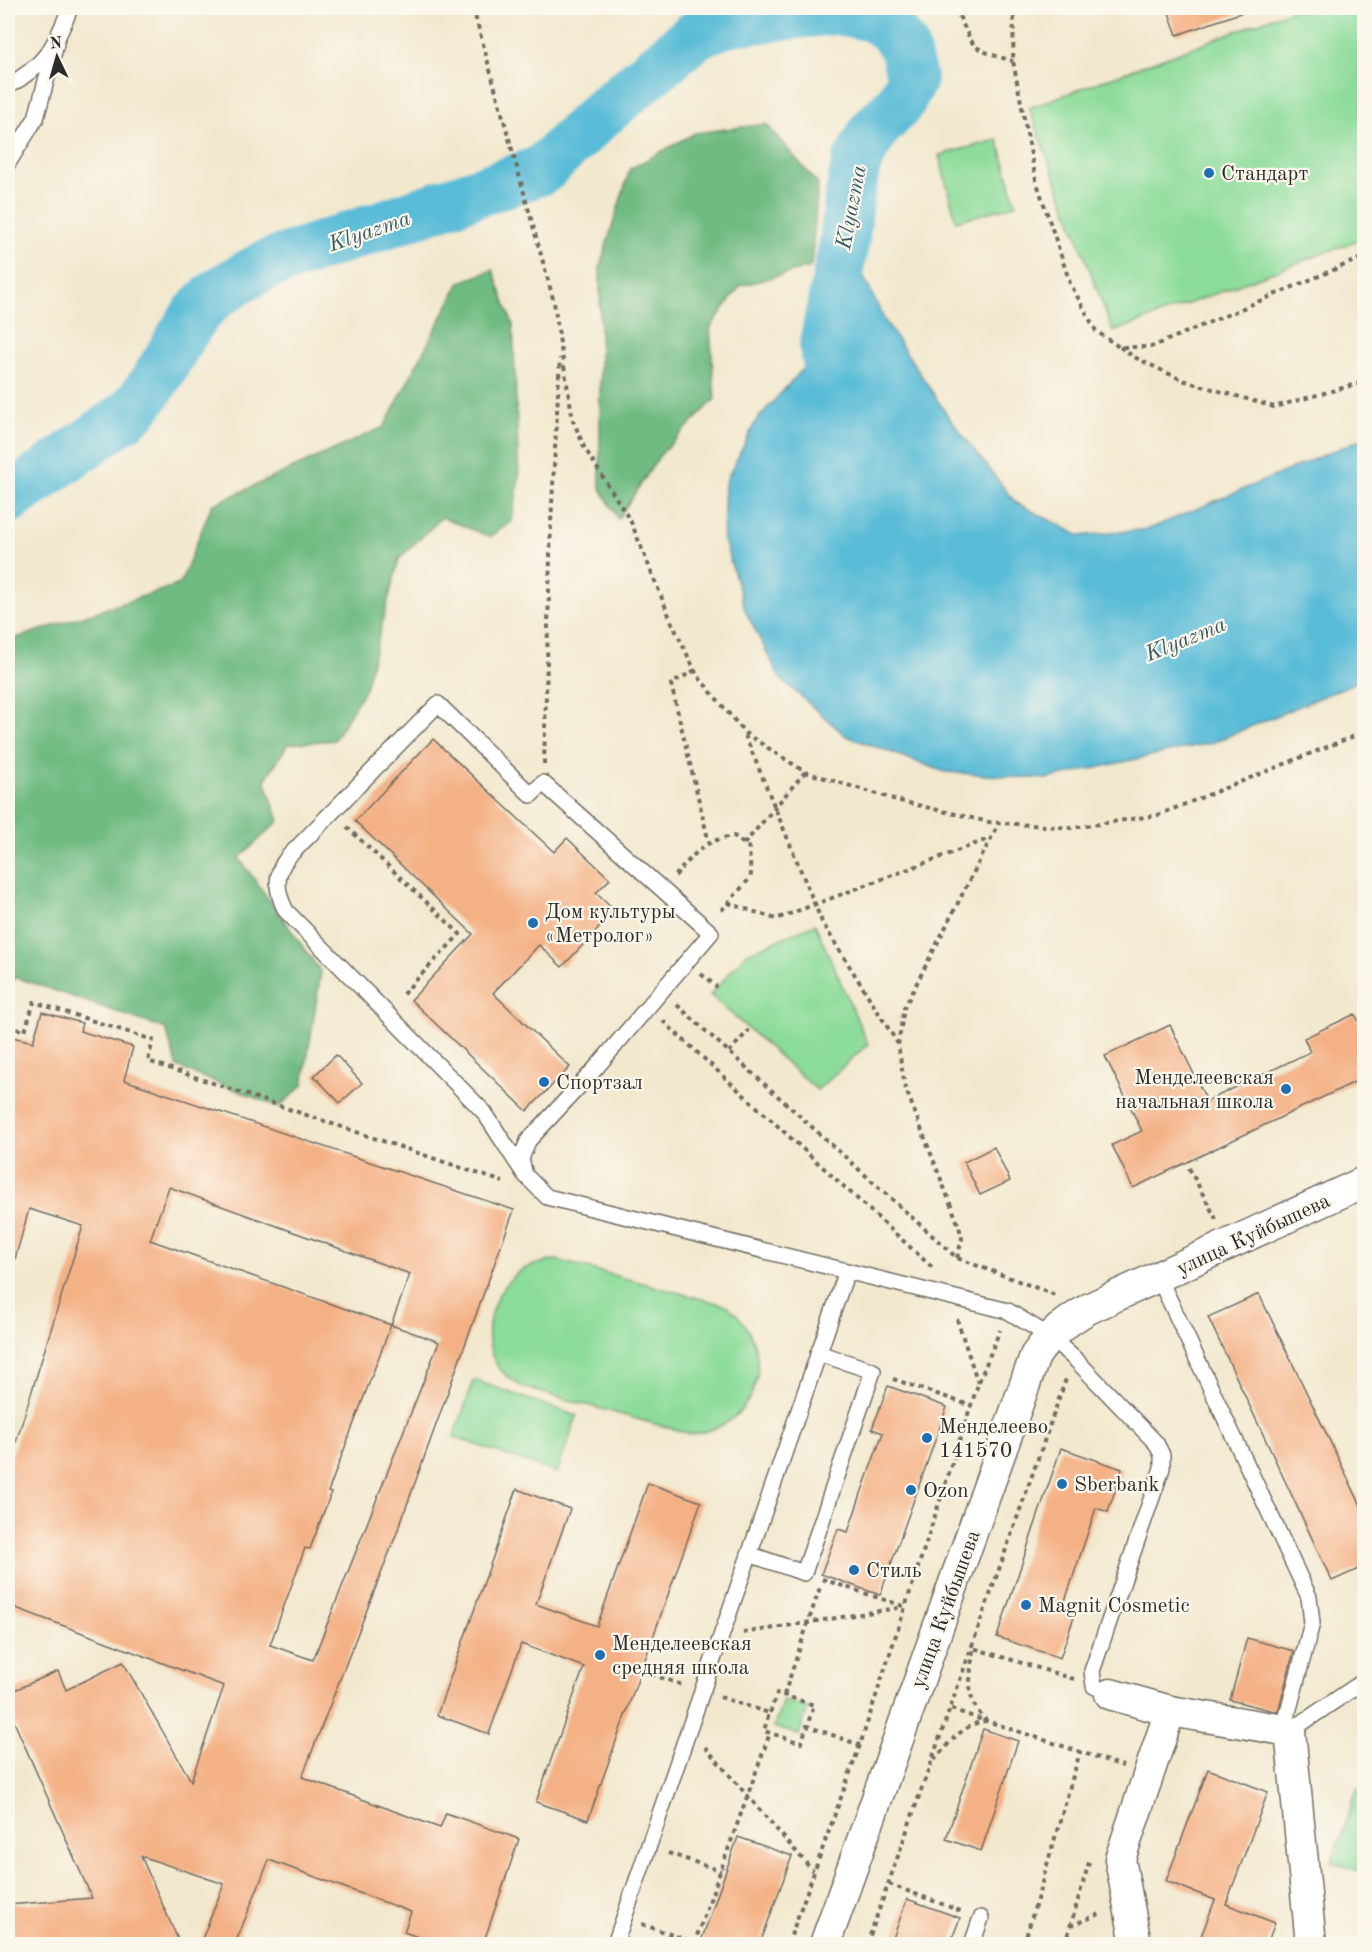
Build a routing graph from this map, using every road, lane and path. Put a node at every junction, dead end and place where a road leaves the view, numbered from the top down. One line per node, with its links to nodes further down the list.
1 (70, 8): 5 (lane)
2 (473, 8): 11 (path)
3 (955, 8): 6 (path)
4 (1014, 8): 6 (path)
5 (56, 44): 7 (lane); 8 (lane)
6 (1013, 62): 10 (path)
7 (8, 86)
8 (8, 163)
9 (1365, 256): 10 (path)
10 (1119, 347): 12 (path)
11 (561, 348): 13 (path); 17 (path)
12 (1365, 382)
13 (695, 670): 15 (path); 22 (path)
14 (1365, 732): 20 (path)
15 (745, 733): 16 (path); 18 (path)
16 (805, 772): 18 (path); 20 (path)
17 (543, 783): 19 (lane); 24 (lane)
18 (775, 807): 23 (path); 26 (path)
19 (331, 813): 30 (lane); 30 (path)
20 (999, 823): 21 (path)
21 (991, 838): 26 (path); 33 (path)
22 (709, 843): 23 (path); 24 (path)
23 (744, 844): 25 (path)
24 (663, 890): 27 (lane)
25 (728, 903): 26 (path); 27 (path)
26 (815, 905): 33 (path)
27 (706, 928): 28 (lane)
28 (661, 991): 29 (lane); 34 (path)
29 (647, 1007): 36 (lane); 43 (path)
30 (386, 1012): 36 (lane)
31 (8, 1026): 38 (path)
32 (749, 1030): 34 (path)
33 (898, 1045): 40 (path)
34 (729, 1052): 40 (path)
35 (1189, 1168): 39 (path)
36 (525, 1175): 38 (lane)
37 (1365, 1182): 39 (street, улица Куйбышева)
38 (547, 1197): 41 (lane)
39 (1229, 1245): 42 (street, улица Куйбышева)
40 (957, 1258): 44 (path)
41 (847, 1271): 43 (lane); 47 (lane)
42 (1159, 1278): 44 (street, улица Куйбышева); 69 (lane)
43 (949, 1296): 45 (lane); 50 (path)
44 (1077, 1303): 46 (street, улица Куйбышева)
45 (1008, 1311): 46 (lane); 50 (path)
46 (1049, 1336): 48 (lane); 88 (street, улица Куйбышева)
47 (818, 1353): 49 (lane); 52 (lane)
48 (1076, 1360): 58 (path); 61 (lane)
49 (873, 1371): 51 (path); 53 (lane)
50 (978, 1384): 51 (path)
51 (972, 1406): 55 (path)
52 (749, 1554): 53 (lane); 57 (lane)
53 (804, 1573): 54 (path)
54 (822, 1579): 55 (path); 56 (path)
55 (904, 1606): 56 (path); 72 (path)
56 (808, 1624): 57 (path); 63 (path)
57 (721, 1636): 62 (lane)
58 (973, 1648): 61 (path); 64 (path); 66 (path)
59 (643, 1671): 62 (path)
60 (1365, 1681): 69 (lane)
61 (1102, 1690): 65 (street)
62 (704, 1692): 67 (path); 68 (lane)
63 (784, 1695): 67 (path); 71 (path)
64 (951, 1709): 66 (path); 74 (path)
65 (1170, 1711): 69 (street); 75 (street)
66 (987, 1721): 73 (path); 74 (path)
67 (765, 1727): 70 (path)
68 (690, 1730): 76 (path); 77 (lane)
69 (1290, 1731): 93 (street)
70 (770, 1733): 71 (path); 76 (path)
71 (802, 1741): 72 (path)
72 (860, 1745): 79 (path)
73 (1080, 1752): 75 (path); 91 (path)
74 (933, 1761): 80 (path)
75 (1149, 1775): 81 (street)
76 (746, 1796): 78 (path); 79 (path)
77 (649, 1846): 78 (path); 82 (lane)
78 (721, 1871): 86 (path)
79 (813, 1872): 87 (path)
80 (888, 1884): 83 (path); 89 (path)
81 (1127, 1903): 84 (path); 92 (street)
82 (624, 1918): 85 (lane); 86 (path)
83 (981, 1918): 90 (lane)
84 (1070, 1926)
85 (615, 1944)
86 (695, 1944)
87 (788, 1944)
88 (825, 1944)
89 (867, 1944)
90 (972, 1944)
91 (1024, 1944)
92 (1136, 1944)
93 (1311, 1944)

